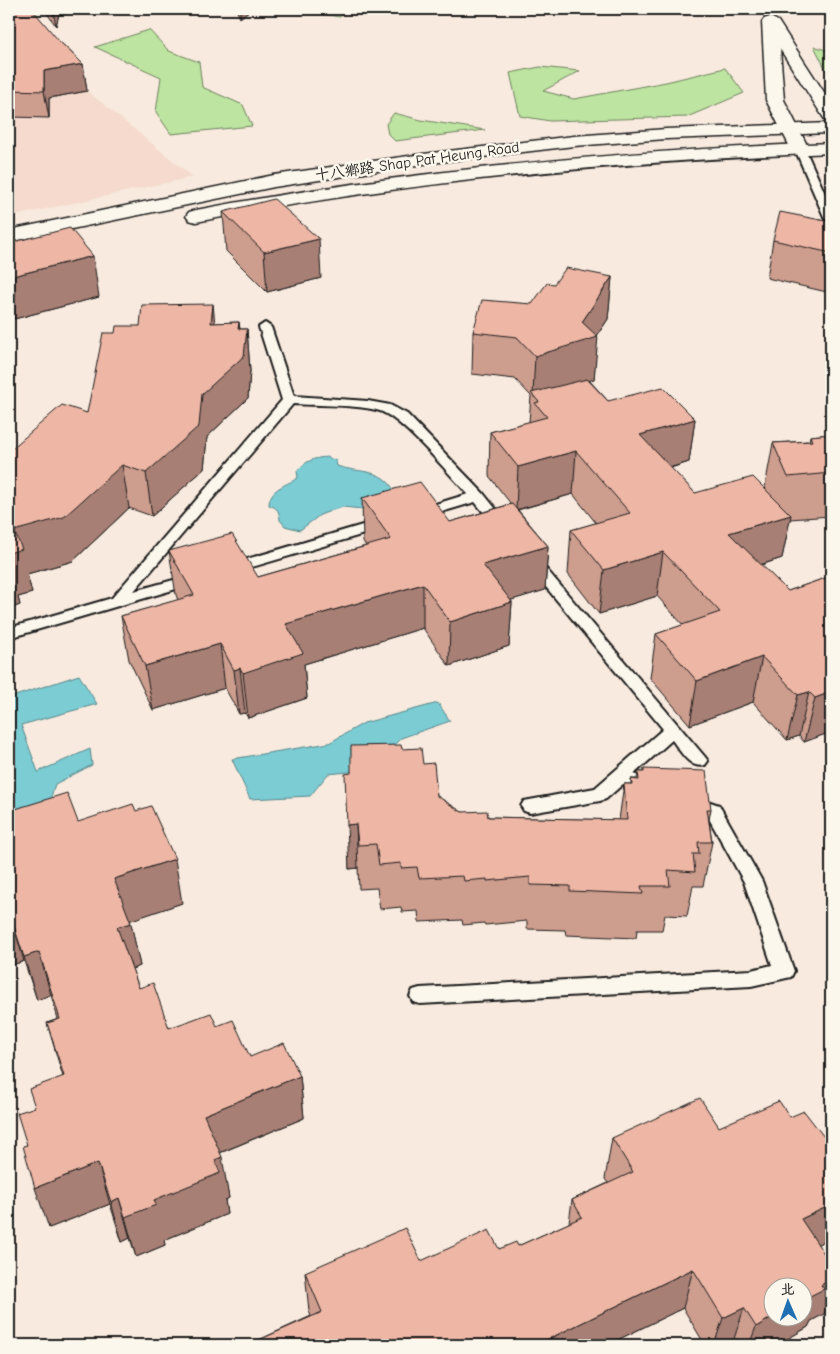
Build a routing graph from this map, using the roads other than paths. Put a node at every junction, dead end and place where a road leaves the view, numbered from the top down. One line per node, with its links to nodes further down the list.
1 (768, 15): 2 (main road); 4 (main road)
2 (831, 116)
3 (831, 128): 4 (main road, 十八鄉路 Shap Pat Heung Road)
4 (790, 129): 6 (main road); 9 (main road, 十八鄉路 Shap Pat Heung Road)
5 (831, 148): 6 (main road, 十八鄉路 Shap Pat Heung Road)
6 (800, 149): 7 (main road, 十八鄉路 Shap Pat Heung Road); 8 (lane)
7 (182, 218)
8 (831, 219)
9 (9, 236)
10 (265, 327): 11 (lane)
11 (289, 400): 12 (lane); 13 (lane)
12 (478, 496): 13 (lane); 15 (lane)
13 (117, 602): 14 (lane)
14 (9, 633)
15 (672, 730): 16 (lane); 17 (lane)
16 (698, 761)
17 (620, 776): 18 (lane); 19 (lane)
18 (530, 806)
19 (420, 996)

